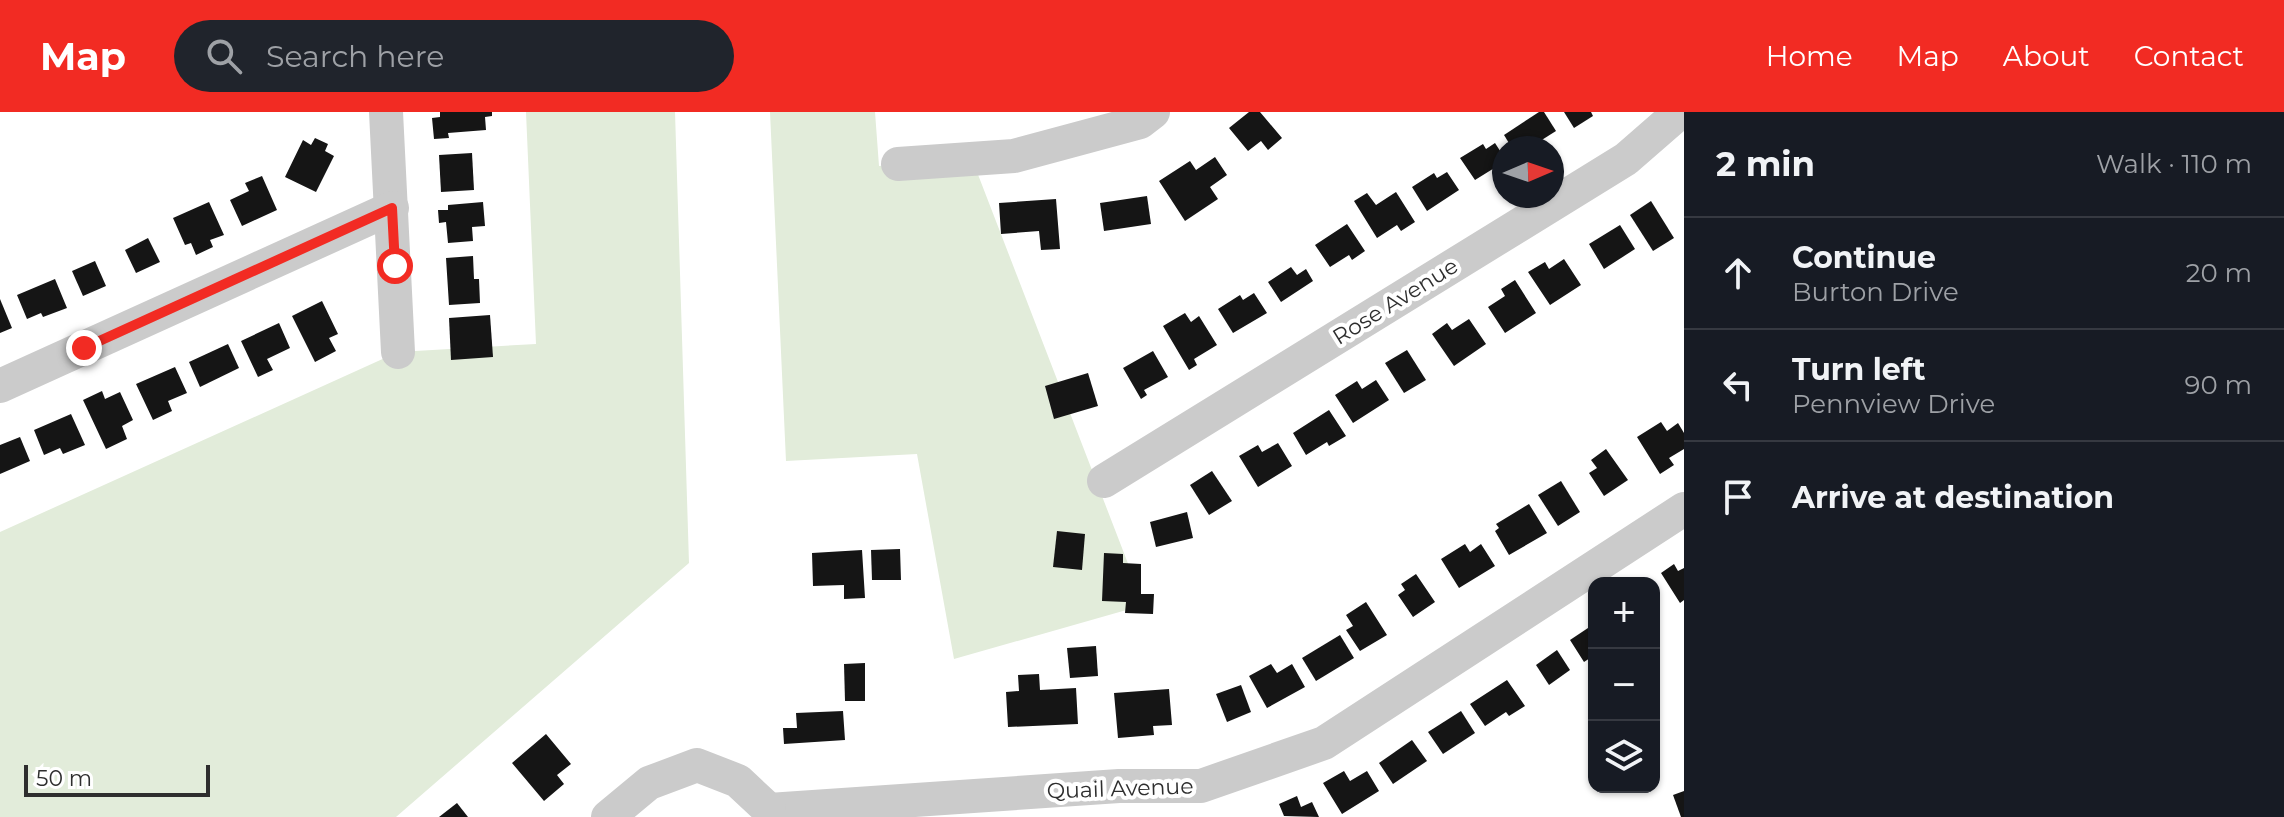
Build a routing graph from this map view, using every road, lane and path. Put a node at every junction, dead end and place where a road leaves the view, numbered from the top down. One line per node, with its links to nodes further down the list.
1 (386, 112): 5 (street)
2 (1153, 112): 4 (street)
3 (1680, 112): 8 (street, Rose Avenue)
4 (898, 164)
5 (392, 208): 6 (street); 7 (street)
6 (398, 352)
7 (0, 386)
8 (1104, 481)
9 (1684, 509): 10 (street, Quail Avenue)
10 (769, 814): 11 (street)
11 (608, 817)

